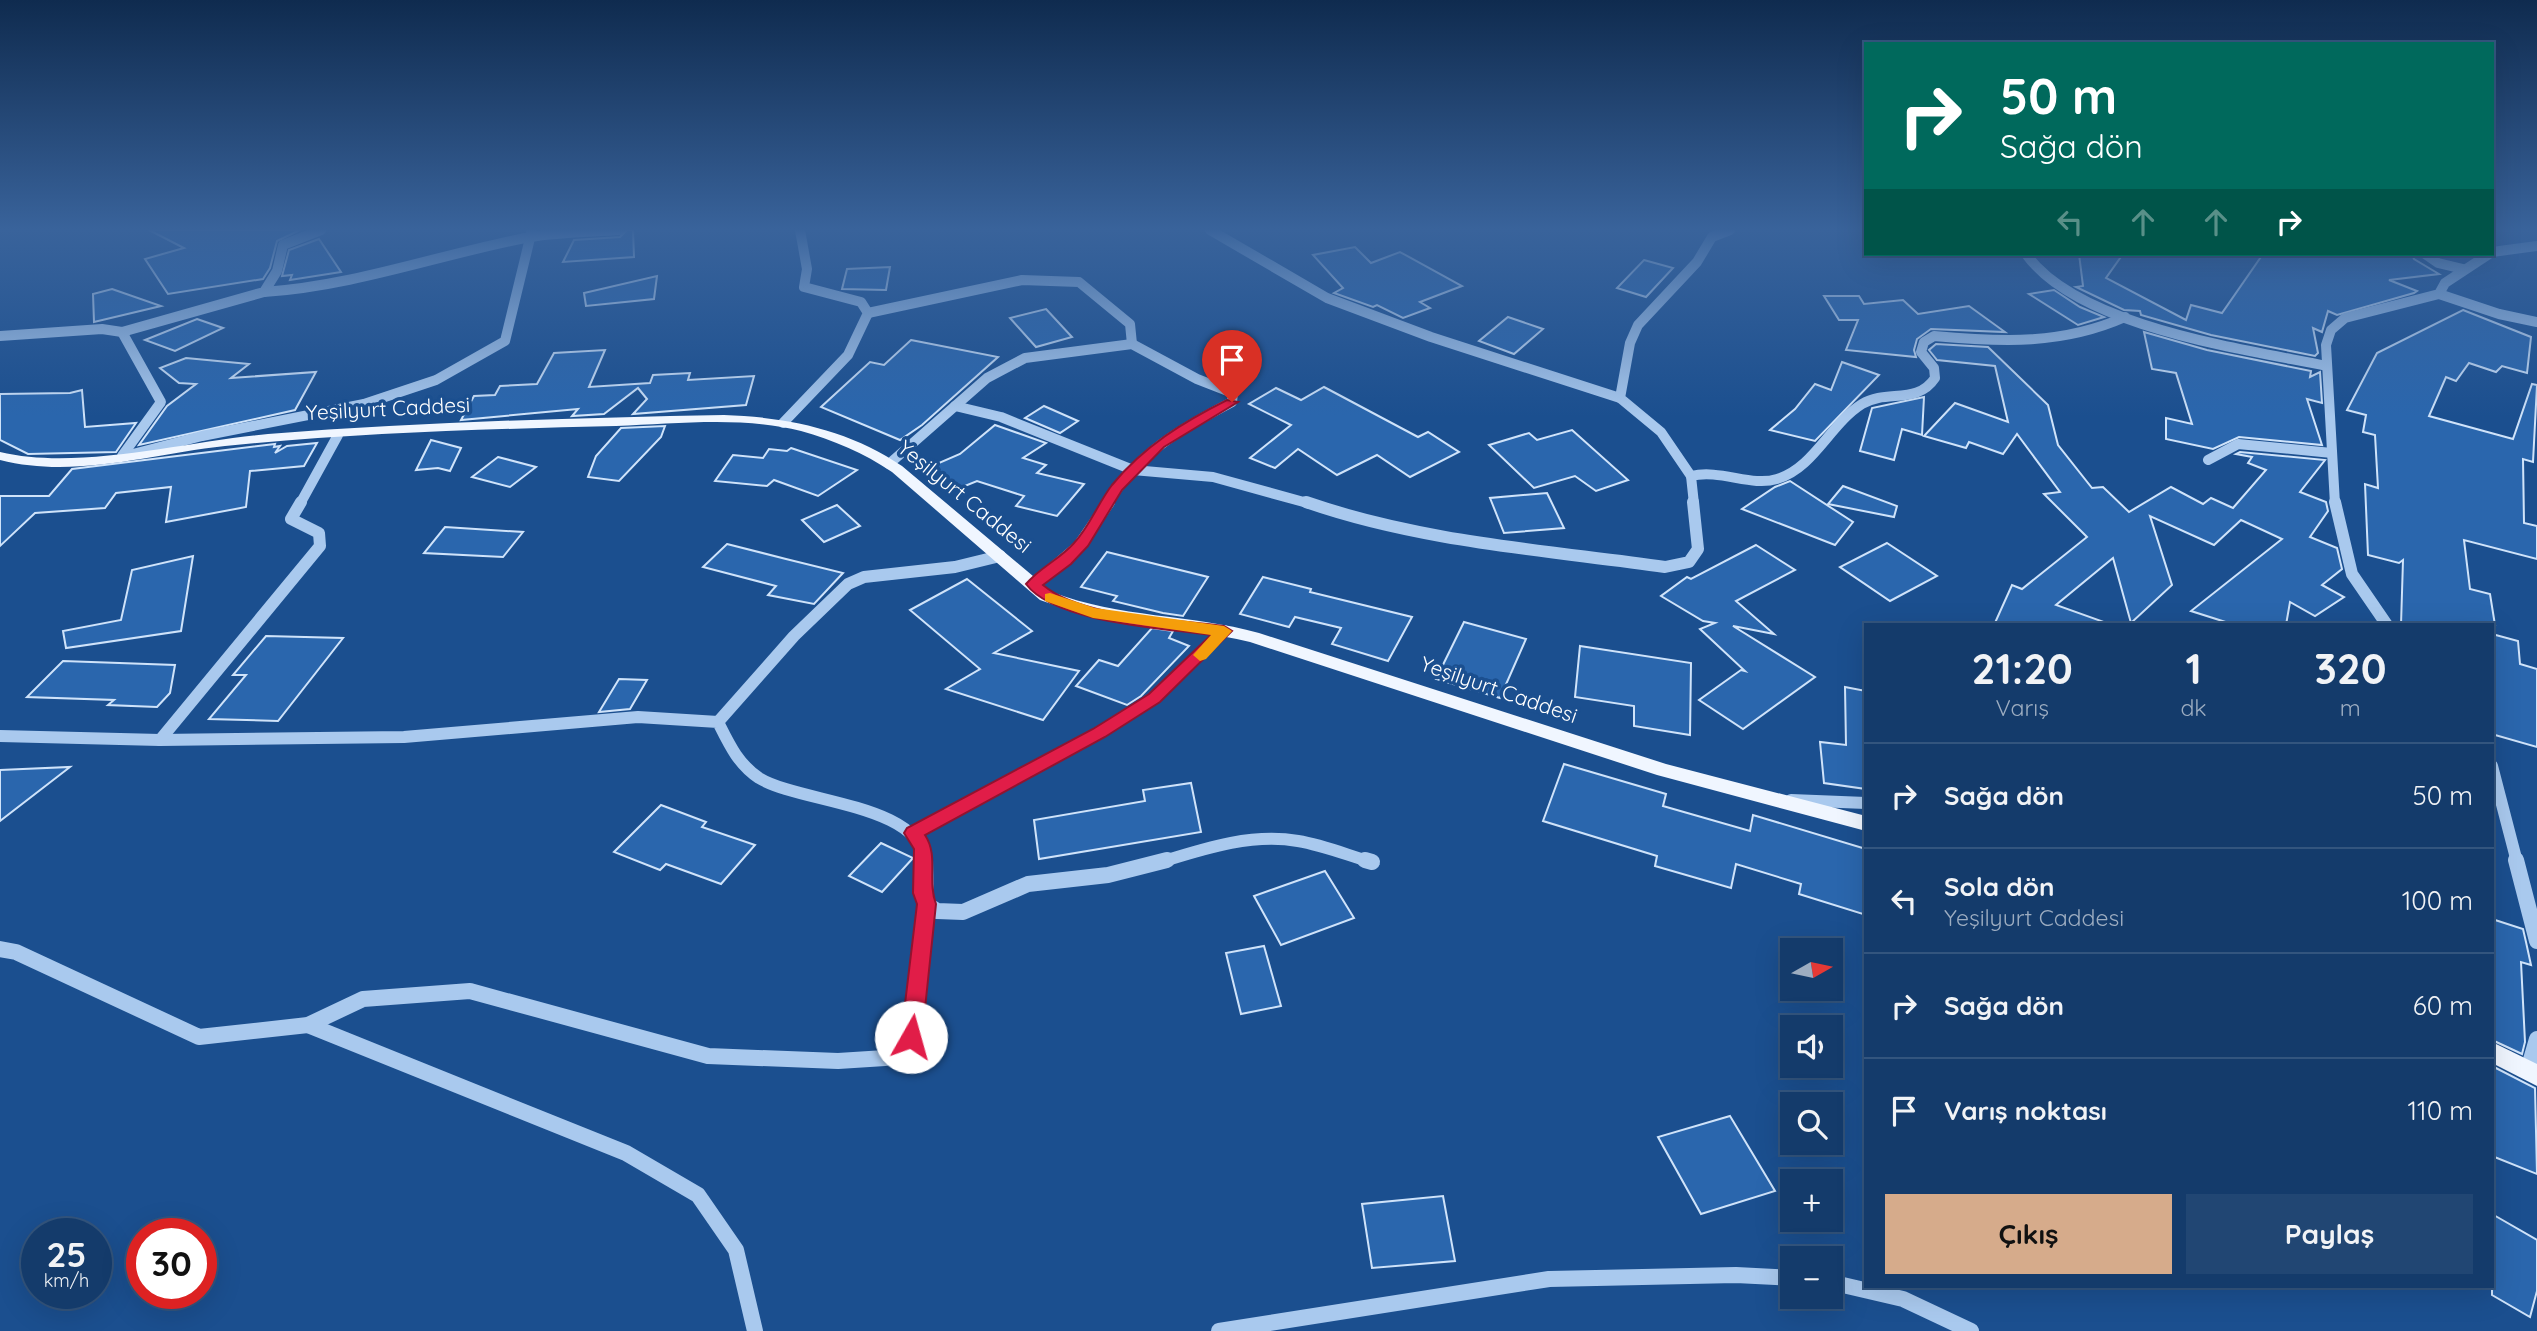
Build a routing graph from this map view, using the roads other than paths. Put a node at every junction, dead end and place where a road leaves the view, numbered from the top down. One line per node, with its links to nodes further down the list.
1 (264, 292): 13 (street)
2 (517, 292): 23 (street)
3 (823, 292): 10 (street)
4 (965, 292): 10 (street)
5 (1091, 292): 15 (street)
6 (1317, 292): 17 (street)
7 (1670, 292): 17 (street)
8 (2077, 292): 11 (street)
9 (2439, 293): 12 (street); 16 (street)
10 (868, 313): 19 (street)
11 (2125, 317): 16 (street); 27 (street)
12 (2537, 322)
13 (122, 332): 14 (street); 23 (street)
14 (0, 336)
15 (1132, 344): 18 (street); 26 (street)
16 (2327, 366): 21 (street)
17 (1620, 398): 27 (street)
18 (955, 406): 25 (street); 26 (street)
19 (783, 423): 20 (main road, Yeşilyurt Caddesi); 25 (main road, Yeşilyurt Caddesi)
20 (338, 435): 23 (main road, Yeşilyurt Caddesi); 34 (street)
21 (2332, 453): 24 (street); 30 (street)
22 (0, 456): 23 (main road, Yeşilyurt Caddesi)
23 (122, 456)
24 (2208, 460)
25 (889, 464): 28 (main road, Yeşilyurt Caddesi)
26 (1133, 470): 27 (street); 29 (street)
27 (1691, 476)
28 (1000, 556): 29 (main road, Yeşilyurt Caddesi); 32 (street)
29 (1033, 584): 31 (main road, Yeşilyurt Caddesi)
30 (2386, 623)
31 (1224, 631): 36 (main road, Yeşilyurt Caddesi); 39 (street)
32 (718, 722): 34 (street); 39 (street)
33 (0, 736): 34 (street)
34 (160, 740)
35 (2494, 774): 42 (street)
36 (1780, 800): 37 (street); 38 (main road, Yeşilyurt Caddesi)
37 (1864, 803)
38 (1864, 823)
39 (913, 833): 41 (street)
40 (1372, 862): 41 (street)
41 (926, 904): 44 (street)
42 (2537, 941)
43 (0, 949): 44 (street)
44 (308, 1025): 52 (street)
45 (2537, 1039): 47 (street)
46 (2494, 1053): 47 (main road)
47 (2533, 1073)
48 (1780, 1277): 53 (street)
49 (1843, 1284): 50 (street)
50 (1864, 1287)
51 (1869, 1288): 54 (street)
52 (755, 1331)
53 (1219, 1331)
54 (1971, 1331)

